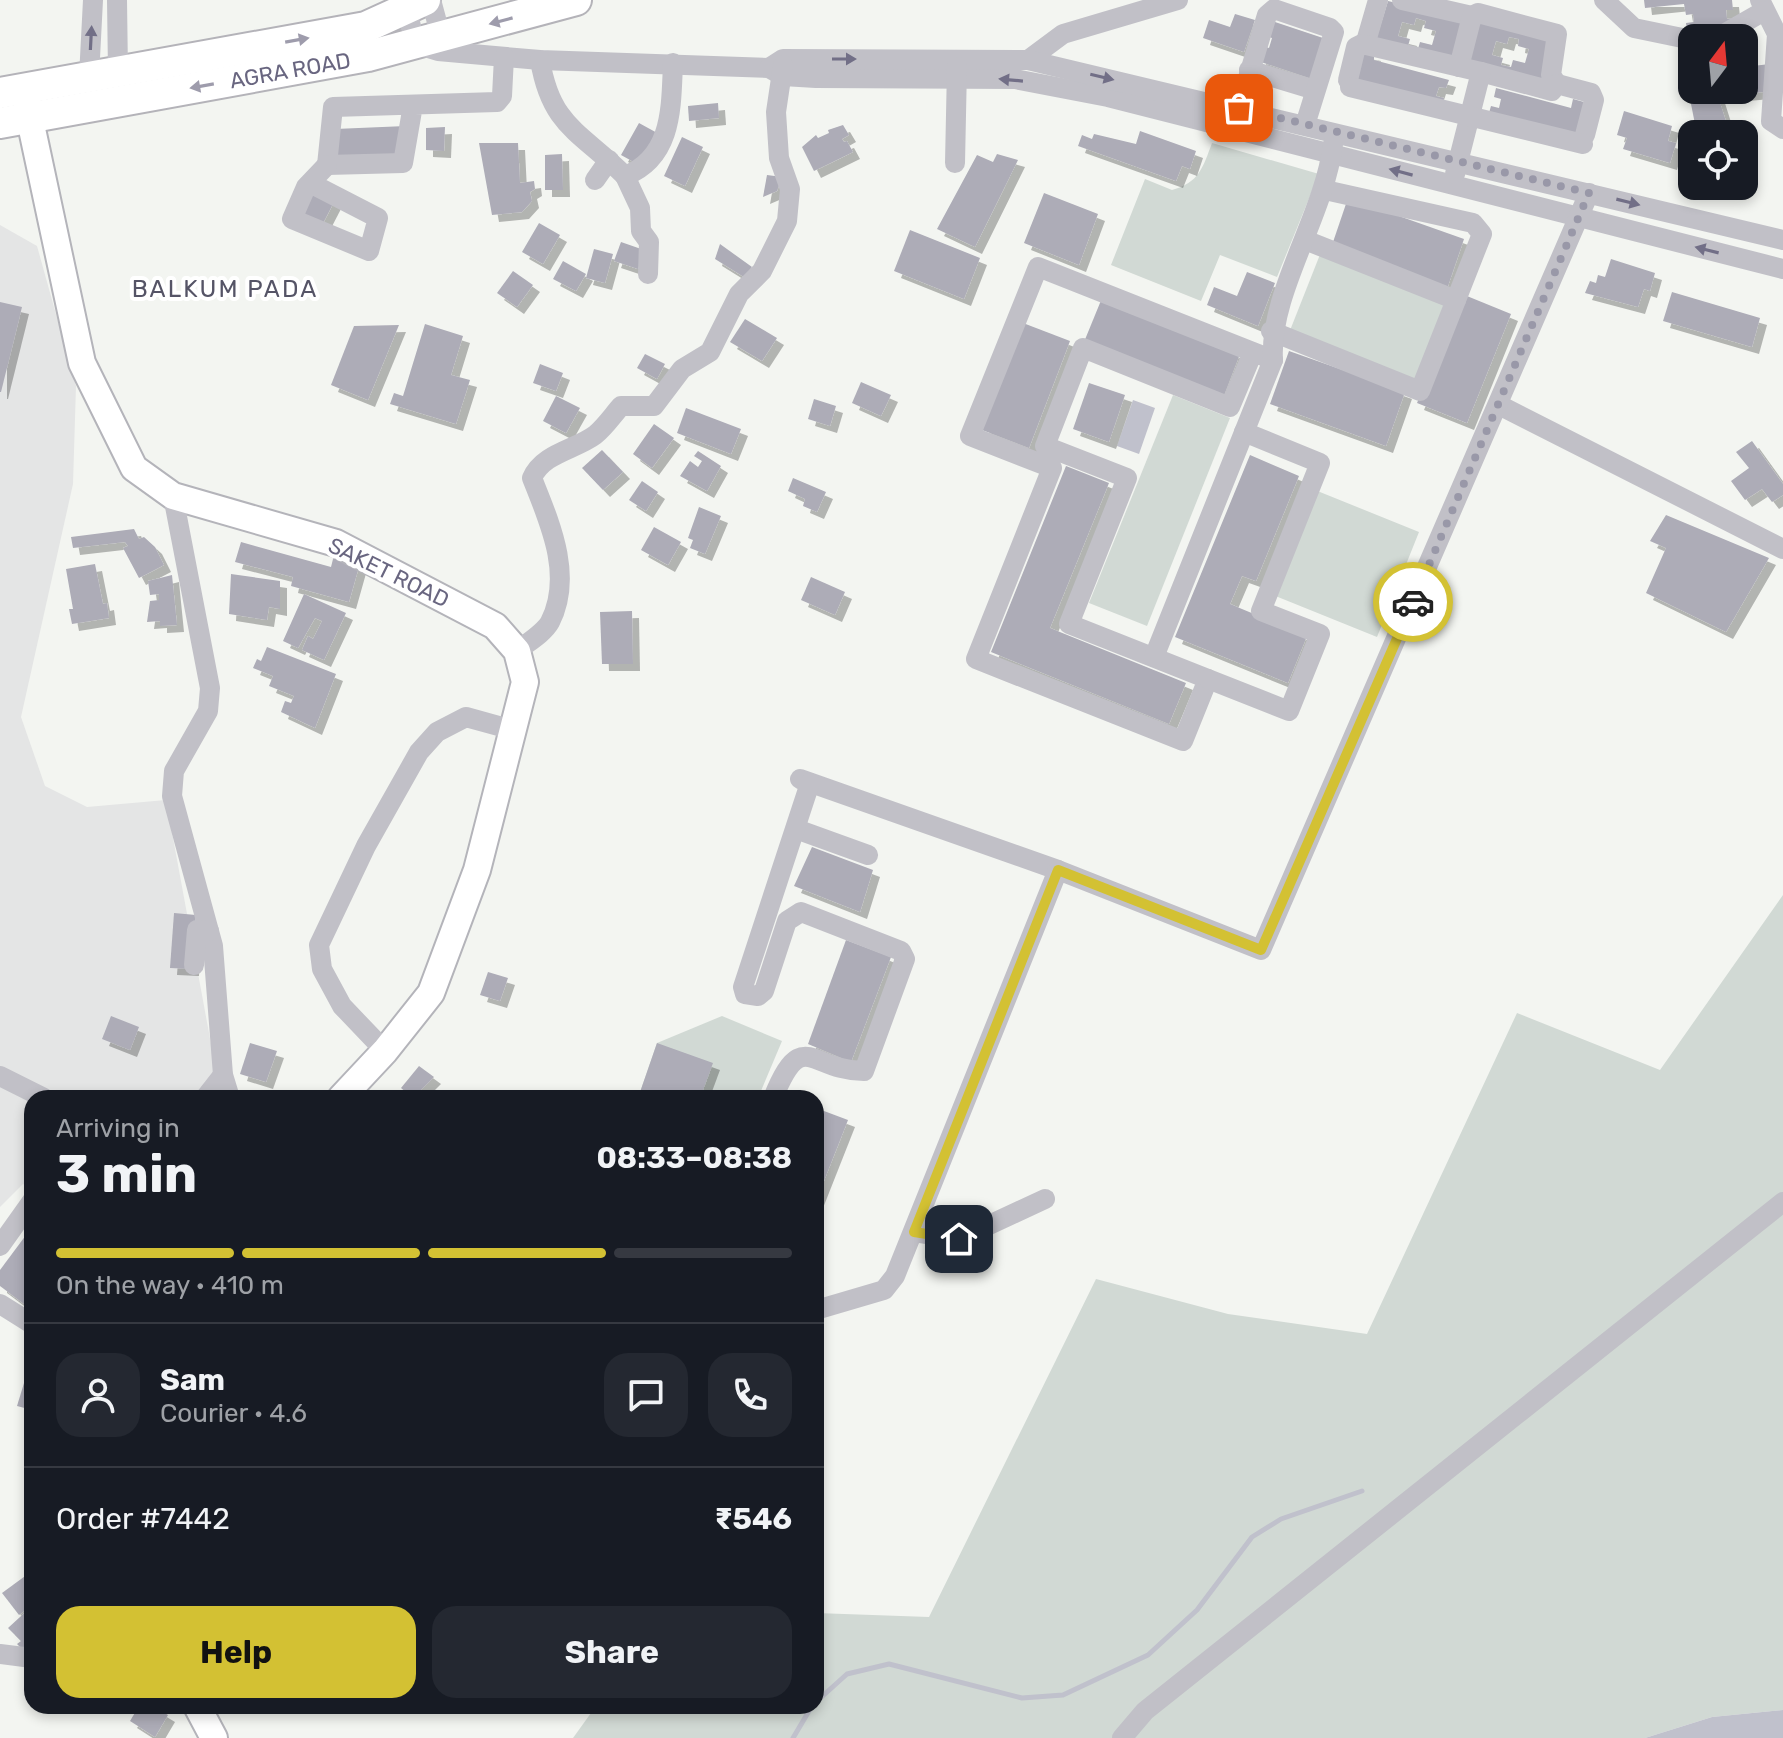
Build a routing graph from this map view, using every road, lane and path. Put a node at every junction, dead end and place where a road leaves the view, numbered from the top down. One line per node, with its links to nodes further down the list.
1 (93, 0): 24 (street, one-way to 1)
2 (117, 0): 24 (street)
3 (576, 0): 13 (highway, AGRA ROAD, one-way to 13)
4 (1178, 0): 17 (street)
5 (1378, 0): 14 (street)
6 (1402, 0): 10 (street)
7 (1604, 0): 12 (street)
8 (417, 2): 13 (street); 24 (highway, AGRA ROAD, one-way to 8)
9 (1762, 6): 11 (street); 31 (street)
10 (1472, 16): 19 (street); 25 (street)
11 (1737, 24)
12 (1678, 37)
13 (431, 44): 15 (street); 27 (highway, AGRA ROAD, one-way to 27)
14 (1365, 45): 19 (street); 30 (street)
15 (504, 57): 16 (street); 28 (street)
16 (540, 60): 18 (street); 36 (street)
17 (1028, 60): 21 (street); 29 (street, one-way to 29)
18 (673, 63): 20 (street); 40 (street)
19 (1459, 67): 23 (street)
20 (778, 68): 21 (street); 59 (street)
21 (957, 68): 35 (street, one-way to 21); 38 (street)
22 (1249, 70): 26 (street); 26 (street); 29 (street)
23 (1481, 72): 25 (street); 30 (street)
24 (104, 74): 27 (highway, AGRA ROAD)
25 (1557, 84): 30 (street)
26 (1315, 90): 33 (street)
27 (17, 99): 32 (highway, AGRA ROAD); 57 (main road, SAKET ROAD)
28 (413, 105): 39 (street); 39 (street)
29 (1239, 108): 33 (street)
30 (1470, 117): 37 (street)
31 (1779, 119)
32 (0, 123)
33 (1305, 125): 34 (street)
34 (1335, 132): 35 (street); 37 (street)
35 (1332, 154): 43 (street, one-way to 35); 44 (street)
36 (609, 160): 40 (street); 41 (street)
37 (1458, 162): 43 (street); 45 (street)
38 (955, 163)
39 (327, 165): 42 (street)
40 (625, 176): 50 (street)
41 (595, 180)
42 (312, 184)
43 (1452, 185): 46 (street)
44 (1325, 190): 47 (street); 51 (street)
45 (1589, 193): 46 (street); 48 (street, one-way to 48)
46 (1578, 219): 49 (street, one-way to 46); 55 (street)
47 (1305, 240): 51 (street); 52 (street)
48 (1783, 240)
49 (1783, 269)
50 (648, 274)
51 (1456, 300): 52 (street)
52 (1271, 331): 54 (street)
53 (1253, 352): 54 (street); 60 (street); 61 (street)
54 (1273, 360): 56 (street)
55 (1499, 405): 58 (street); 65 (street)
56 (1244, 432): 60 (street); 61 (street)
57 (173, 496): 59 (main road, SAKET ROAD); 66 (street)
58 (1783, 549)
59 (517, 651): 62 (main road)
60 (1154, 657): 61 (street)
61 (1208, 679)
62 (513, 730): 68 (main road); 68 (street)
63 (796, 829): 64 (street); 65 (street); 75 (street)
64 (868, 855)
65 (1058, 870): 79 (street)
66 (202, 931): 67 (street); 69 (street)
67 (194, 965)
68 (385, 1051): 74 (main road)
69 (223, 1075): 72 (street); 73 (street)
70 (0, 1076): 71 (street)
71 (28, 1090)
72 (211, 1090)
73 (228, 1090)
74 (348, 1090)
75 (776, 1090)
76 (1045, 1199): 79 (street)
77 (1783, 1202): 88 (street)
78 (24, 1212): 80 (street)
79 (914, 1232): 82 (street)
80 (0, 1246)
81 (0, 1304): 83 (street)
82 (824, 1308)
83 (24, 1319)
84 (0, 1654): 85 (street)
85 (24, 1657)
86 (201, 1714): 87 (main road)
87 (214, 1738)
88 (1122, 1738)

